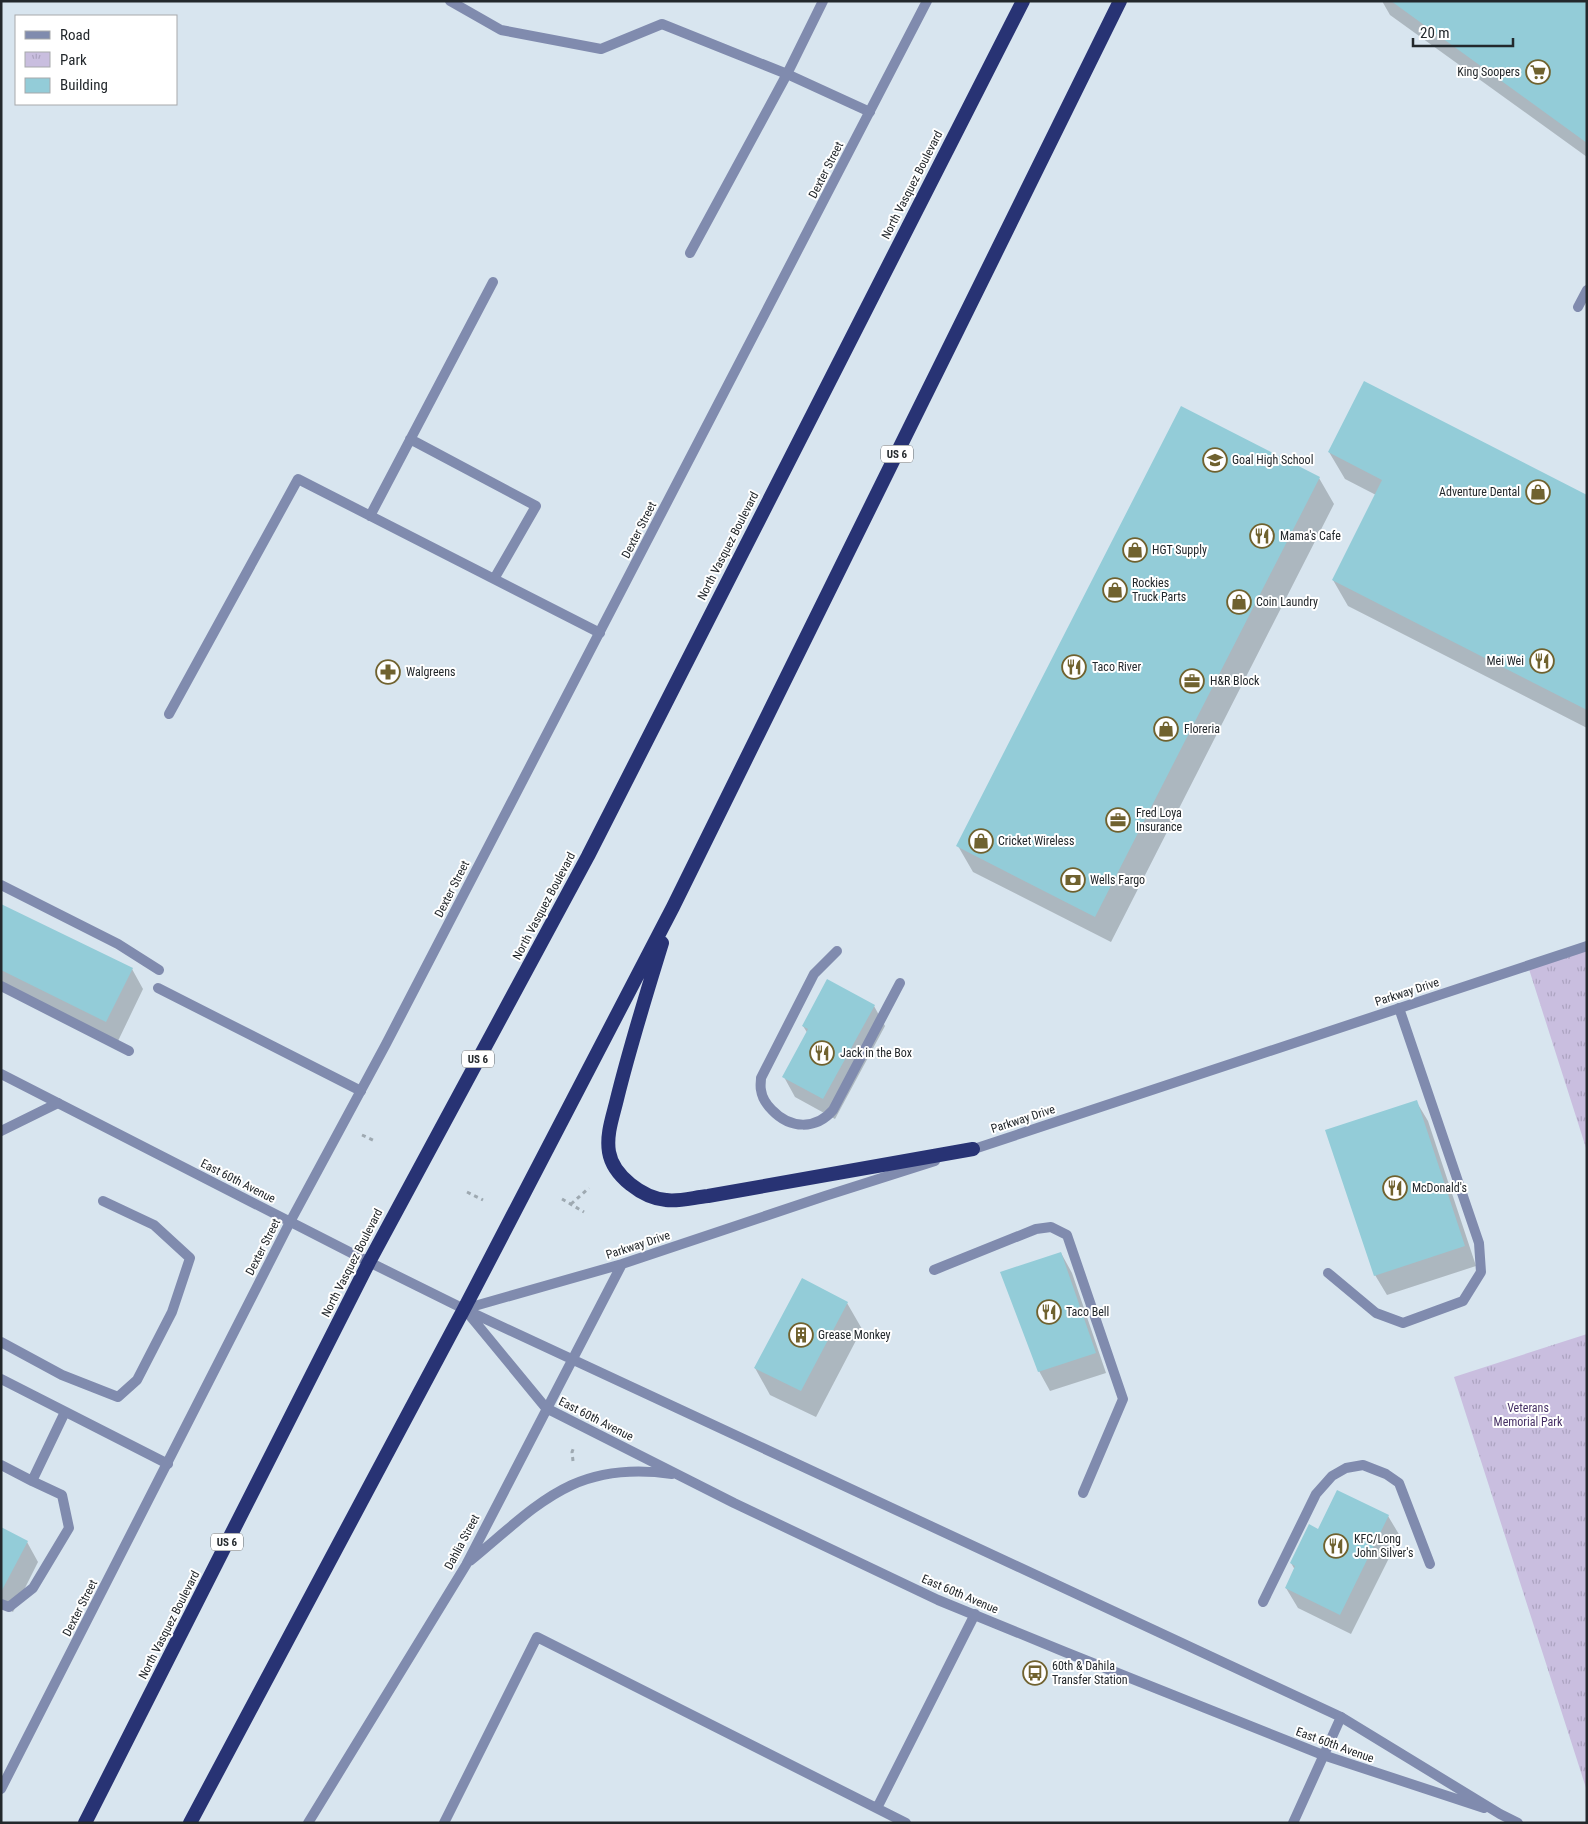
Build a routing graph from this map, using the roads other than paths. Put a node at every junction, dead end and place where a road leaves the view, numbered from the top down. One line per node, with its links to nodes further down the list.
1 (450, 1): 6 (street)
2 (824, 1): 6 (street)
3 (927, 1): 7 (street, Dexter Street)
4 (1023, 1): 34 (highway, North Vasquez Boulevard / US 6)
5 (1123, 2): 18 (highway, US 6)
6 (787, 74): 7 (street); 8 (street)
7 (870, 112): 15 (street, Dexter Street)
8 (690, 253)
9 (493, 282): 12 (street)
10 (1587, 290): 11 (street)
11 (1578, 306)
12 (410, 439): 13 (street); 14 (street)
13 (370, 516): 14 (street); 16 (street)
14 (494, 579): 15 (street)
15 (600, 633): 28 (street, Dexter Street)
16 (169, 714)
17 (1, 885): 21 (street)
18 (673, 907): 31 (highway); 38 (highway, US 6)
19 (1587, 946): 25 (street, Parkway Drive)
20 (837, 951): 22 (street)
21 (159, 970)
22 (900, 983)
23 (1, 986): 26 (street)
24 (158, 988): 28 (street)
25 (1399, 1008): 31 (street, Parkway Drive); 37 (street)
26 (129, 1051)
27 (1, 1074): 29 (street, East 60th Avenue)
28 (360, 1091): 33 (street, Dexter Street)
29 (58, 1103): 30 (street); 33 (street, East 60th Avenue)
30 (1, 1131)
31 (973, 1149): 35 (street, Parkway Drive)
32 (103, 1201): 39 (street)
33 (290, 1222): 34 (street, East 60th Avenue); 44 (street, Dexter Street)
34 (369, 1262): 38 (street, East 60th Avenue); 59 (highway, North Vasquez Boulevard / US 6)
35 (622, 1264): 38 (street, Parkway Drive); 40 (street, Dahlia Street)
36 (934, 1270): 48 (street)
37 (1328, 1273)
38 (464, 1309): 40 (street, East 60th Avenue); 42 (street, East 60th Avenue); 60 (highway, US 6)
39 (1, 1342)
40 (572, 1358): 42 (street, Dahlia Street); 54 (street, East 60th Avenue)
41 (1, 1379): 43 (street)
42 (546, 1408): 46 (street, East 60th Avenue); 50 (street, Dahlia Street)
43 (66, 1412): 44 (street); 47 (street)
44 (168, 1464): 56 (street, Dexter Street)
45 (1, 1465): 47 (street)
46 (680, 1476): 50 (street); 53 (street, East 60th Avenue)
47 (32, 1481): 52 (street)
48 (1083, 1493)
49 (1430, 1564): 51 (street)
50 (466, 1565): 61 (street, Dahlia Street)
51 (1263, 1602)
52 (1, 1604)
53 (975, 1614): 55 (street, East 60th Avenue); 57 (street)
54 (1341, 1717): 55 (street); 58 (street, East 60th Avenue)
55 (1323, 1755): 58 (street, East 60th Avenue); 64 (street)
56 (1, 1789)
57 (876, 1808): 62 (street); 63 (street)
58 (1500, 1814): 65 (street, East 60th Avenue)
59 (85, 1823)
60 (190, 1823)
61 (308, 1823)
62 (444, 1823)
63 (906, 1823)
64 (1293, 1823)
65 (1518, 1823)

